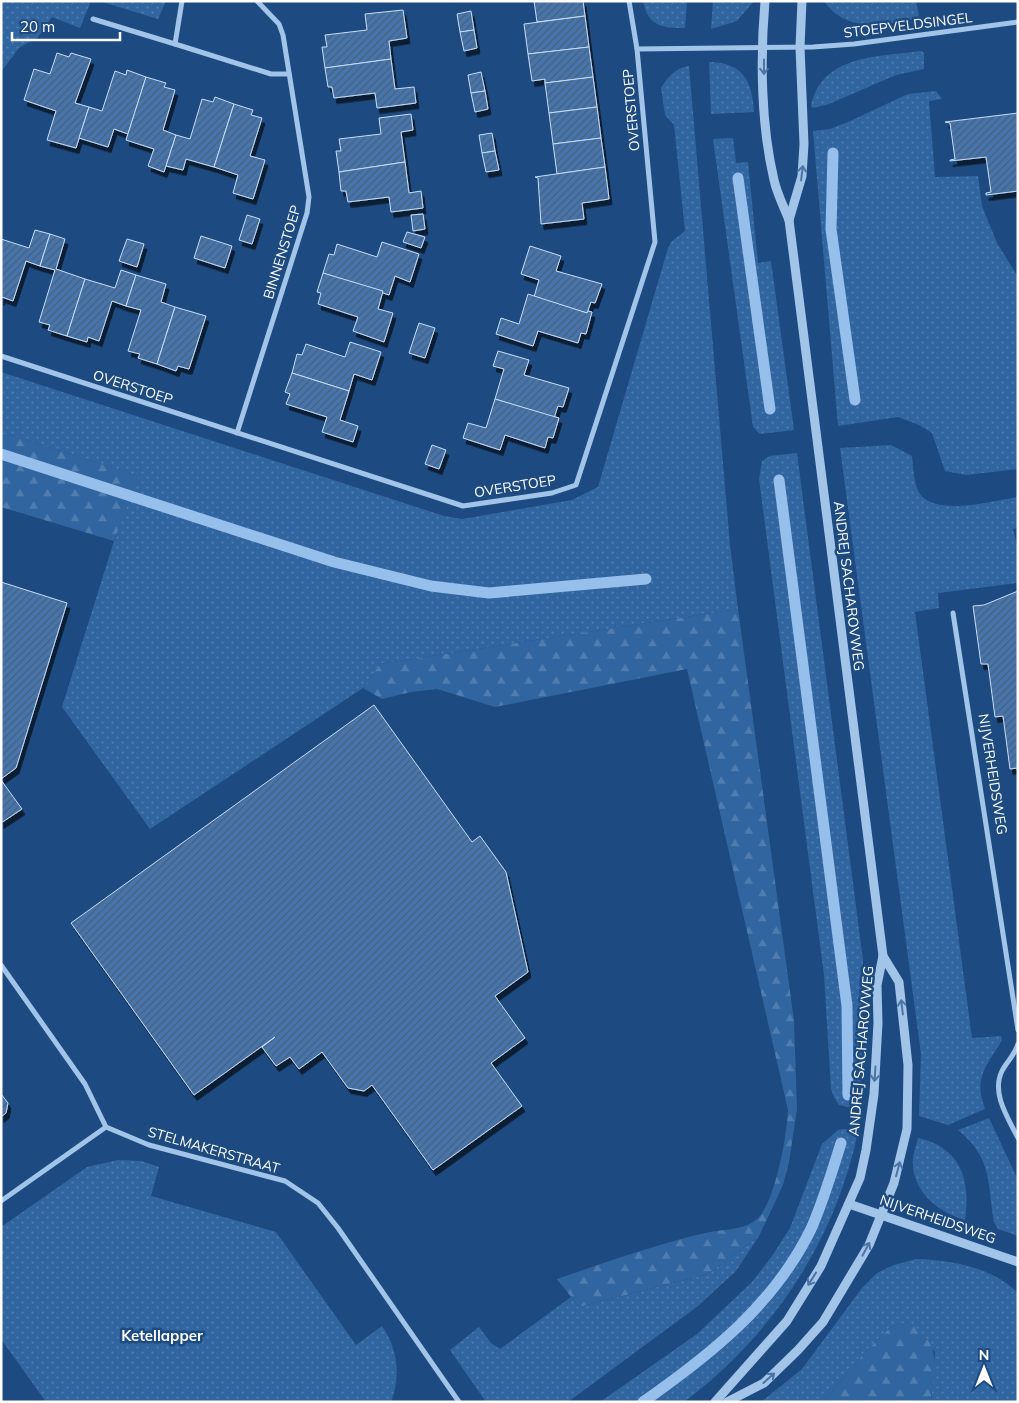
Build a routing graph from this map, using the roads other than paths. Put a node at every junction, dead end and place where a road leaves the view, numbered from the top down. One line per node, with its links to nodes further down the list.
1 (182, 1): 8 (street)
2 (257, 1): 12 (street, BINNENSTOEP)
3 (629, 1): 11 (street, OVERSTOEP)
4 (765, 1): 9 (street, ANDREJ SACHAROVWEG)
5 (802, 1): 10 (street, ANDREJ SACHAROVWEG)
6 (93, 19): 8 (street)
7 (1018, 22): 10 (street, STOEPVELDSINGEL)
8 (175, 44): 12 (street)
9 (764, 47): 10 (street); 11 (street, OVERSTOEP); 13 (street, ANDREJ SACHAROVWEG, one-way to 13)
10 (800, 47): 13 (street, ANDREJ SACHAROVWEG, one-way to 10)
11 (637, 49): 15 (street, OVERSTOEP)
12 (289, 74): 15 (street, BINNENSTOEP)
13 (789, 220): 17 (street, ANDREJ SACHAROVWEG)
14 (1, 356): 15 (street, OVERSTOEP)
15 (237, 432)
16 (953, 613): 19 (street, NIJVERHEIDSWEG)
17 (883, 956): 24 (street, ANDREJ SACHAROVWEG, one-way to 24); 25 (street, ANDREJ SACHAROVWEG, one-way to 17)
18 (1, 965): 21 (street)
19 (1018, 1030)
20 (1018, 1044): 22 (street)
21 (106, 1127): 23 (street); 27 (street, STELMAKERSTRAAT)
22 (1018, 1138)
23 (1, 1202)
24 (849, 1204): 25 (street, NIJVERHEIDSWEG); 28 (street, ANDREJ SACHAROVWEG, one-way to 28)
25 (882, 1215): 26 (street, NIJVERHEIDSWEG); 29 (street, ANDREJ SACHAROVWEG, one-way to 25)
26 (1018, 1262)
27 (458, 1402)
28 (714, 1402)
29 (727, 1402)

